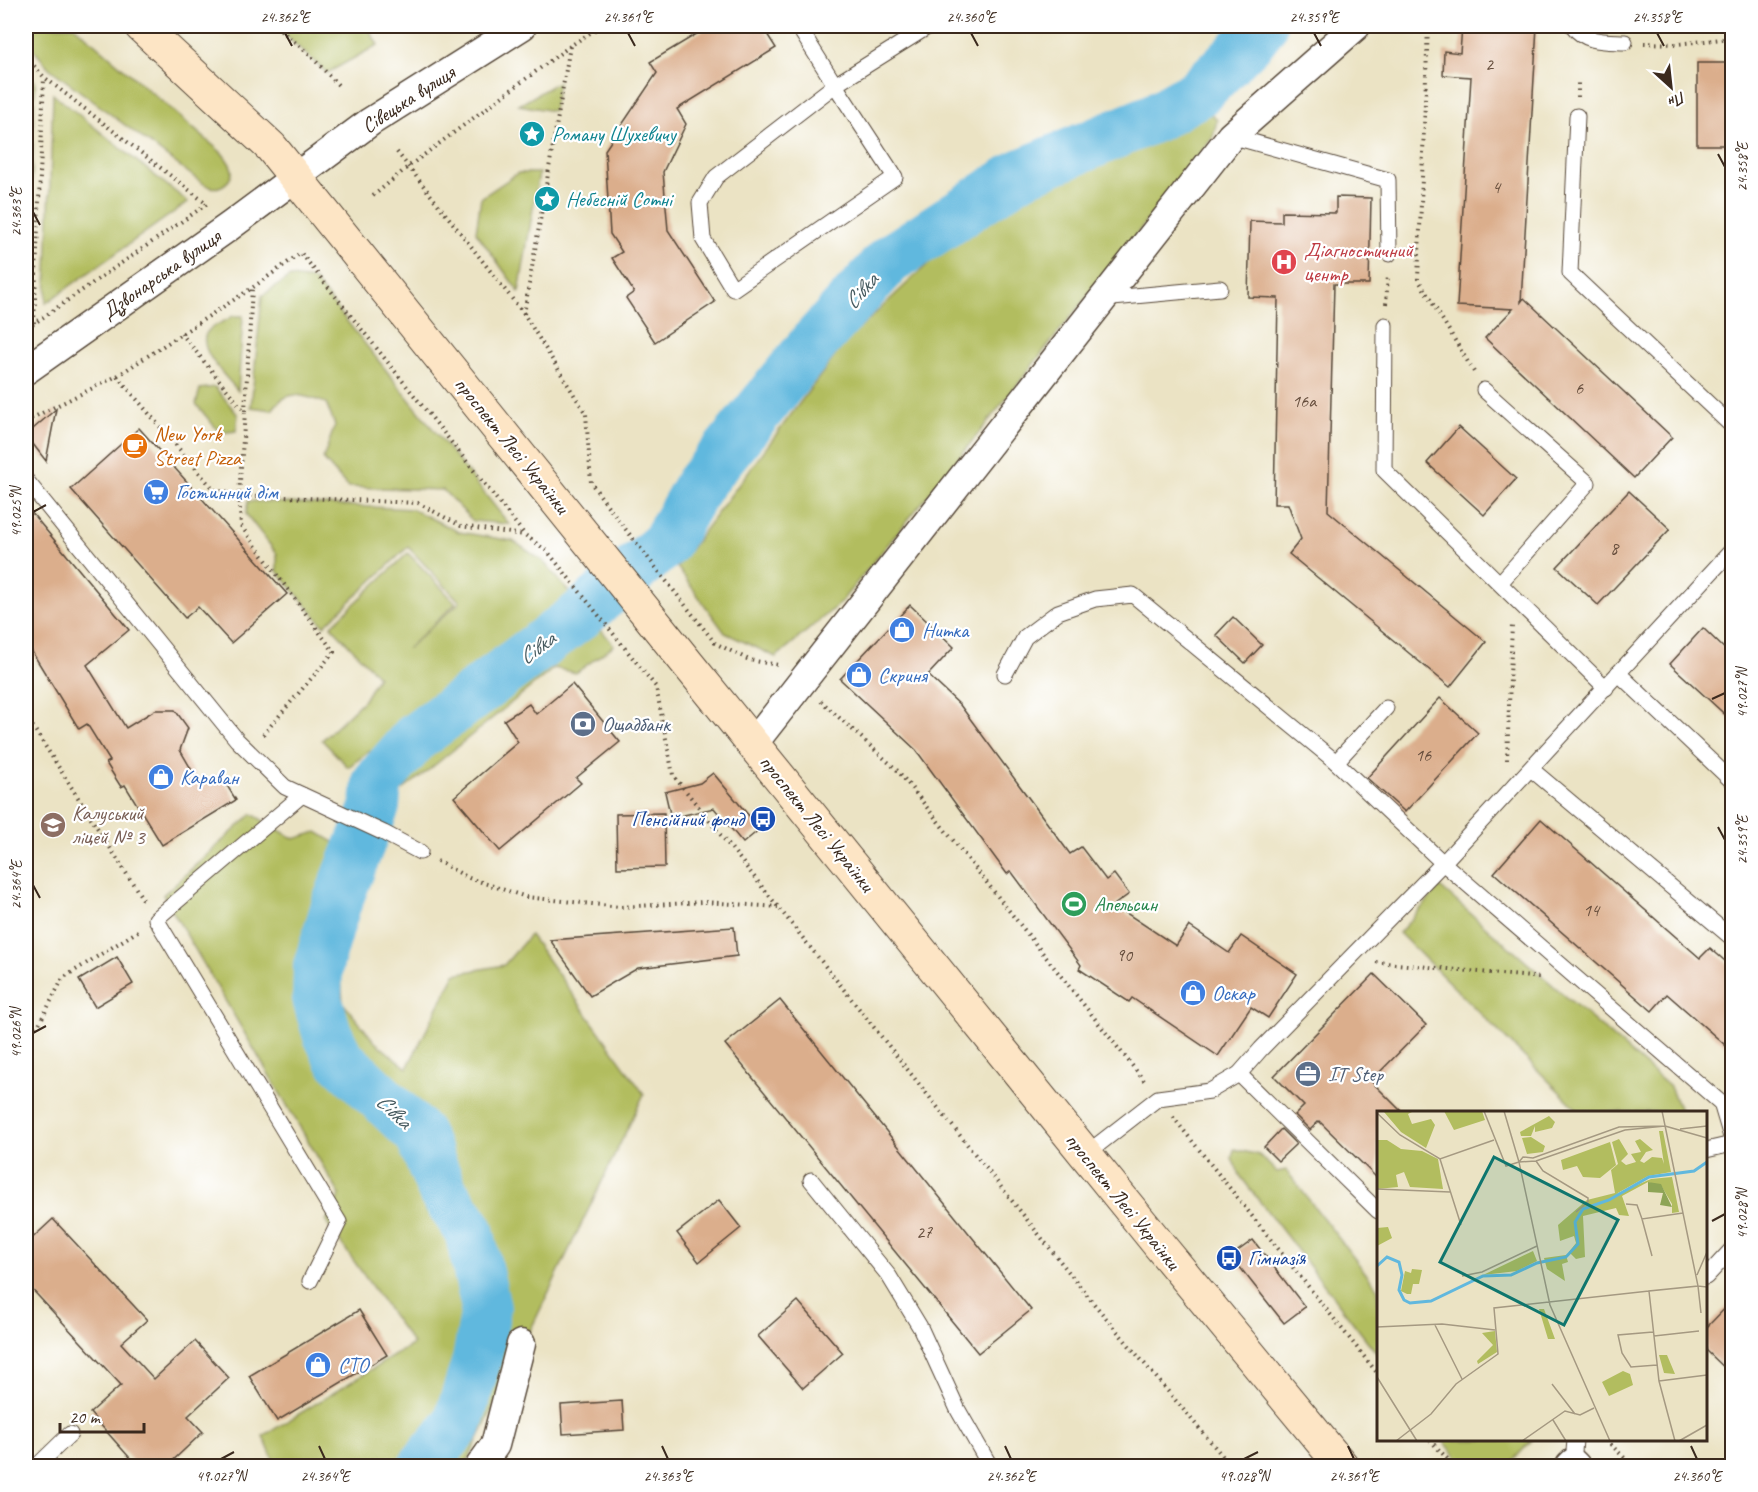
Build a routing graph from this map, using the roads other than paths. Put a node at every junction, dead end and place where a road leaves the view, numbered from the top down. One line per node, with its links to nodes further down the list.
1 (141, 26): 11 (main road, проспект Лесі Українки)
2 (522, 26): 11 (street, Сівецька вулиця)
3 (798, 26): 8 (lane)
4 (928, 26): 8 (lane)
5 (1356, 26): 10 (street)
6 (1573, 26): 7 (lane)
7 (1625, 42)
8 (836, 84): 8 (lane)
9 (1577, 116): 18 (lane)
10 (1231, 136): 12 (lane); 14 (street)
11 (296, 177): 16 (street, Дзвонарська вулиця); 26 (main road, проспект Лесі Українки)
12 (1389, 254)
13 (1220, 288): 14 (lane)
14 (1102, 299): 26 (street)
15 (1384, 325): 21 (lane)
16 (26, 370)
17 (1484, 390): 21 (lane)
18 (1732, 426)
19 (26, 480): 30 (lane)
20 (1732, 550): 22 (lane)
21 (1500, 583): 24 (lane)
22 (1618, 673): 24 (lane); 29 (lane)
23 (1005, 674): 27 (lane)
24 (1605, 688): 28 (lane)
25 (1386, 708): 27 (lane)
26 (753, 744): 37 (main road, проспект Лесі Українки)
27 (1336, 762): 32 (lane)
28 (1531, 769): 32 (lane); 33 (lane)
29 (1732, 781)
30 (302, 795): 31 (lane); 42 (lane)
31 (420, 852)
32 (1443, 863): 34 (lane); 35 (lane)
33 (1732, 938)
34 (1239, 1074): 37 (lane); 39 (lane)
35 (1732, 1142): 36 (lane)
36 (1707, 1150)
37 (1086, 1154): 48 (main road, проспект Лесі Українки)
38 (811, 1180): 47 (lane)
39 (1377, 1210)
40 (1732, 1249): 41 (lane)
41 (1707, 1276)
42 (310, 1281)
43 (520, 1344): 46 (street)
44 (70, 1434): 45 (lane)
45 (37, 1467)
46 (480, 1467)
47 (990, 1467)
48 (1342, 1467)

